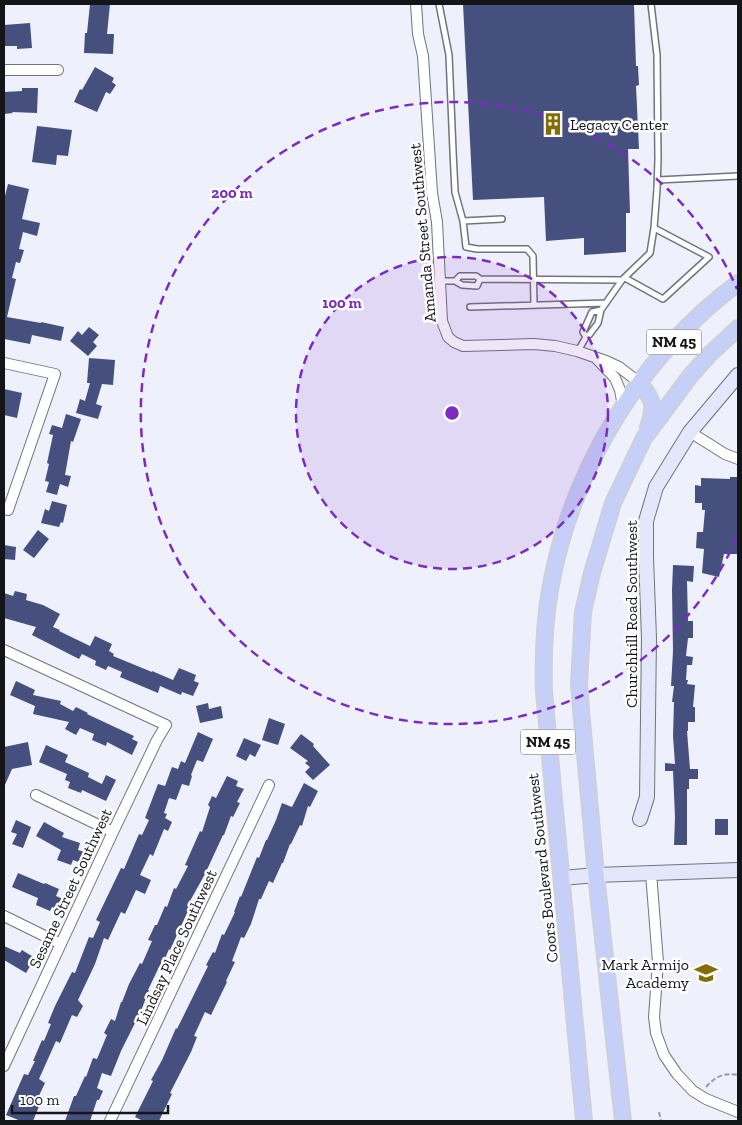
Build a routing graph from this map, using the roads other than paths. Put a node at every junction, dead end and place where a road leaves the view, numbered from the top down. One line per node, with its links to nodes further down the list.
1 (416, 4): 14 (street, Amanda Street Southwest)
2 (439, 4): 9 (lane)
3 (651, 4): 7 (lane)
4 (4, 70): 5 (street)
5 (58, 70)
6 (738, 176): 7 (lane)
7 (658, 180): 10 (lane)
8 (502, 219): 9 (lane)
9 (462, 220): 13 (lane)
10 (654, 228): 11 (lane); 11 (lane)
11 (624, 279): 13 (lane); 17 (lane)
12 (480, 280): 13 (lane); 15 (lane); 15 (lane)
13 (533, 280): 18 (lane)
14 (440, 281): 15 (lane); 23 (street, Amanda Street Southwest)
15 (455, 281)
16 (738, 283): 27 (main road, Coors Boulevard Southwest / NM 45)
17 (606, 303): 18 (lane); 20 (lane)
18 (534, 305): 19 (lane)
19 (470, 307)
20 (601, 310): 22 (lane); 22 (lane)
21 (738, 328): 30 (main road, NM 45)
22 (586, 337): 23 (lane)
23 (577, 351): 24 (street, Amanda Street Southwest)
24 (596, 358): 27 (street, Amanda Street Southwest); 28 (street, Amanda Street Southwest)
25 (4, 362): 32 (street)
26 (738, 375): 29 (street, Churchhill Road Southwest)
27 (640, 383): 28 (main road, Coors Boulevard Southwest / NM 45); 30 (main road)
28 (623, 406): 41 (main road, Coors Boulevard Southwest / NM 45)
29 (690, 432): 31 (street); 36 (street, Churchhill Road Southwest)
30 (644, 438): 40 (main road, NM 45)
31 (738, 459)
32 (6, 509)
33 (4, 650): 37 (street, Sesame Street Southwest)
34 (270, 785): 47 (street, Lindsay Place Southwest)
35 (36, 795): 37 (street)
36 (640, 819)
37 (113, 832): 43 (street, Sesame Street Southwest)
38 (738, 870): 39 (street)
39 (651, 873): 40 (street); 46 (street)
40 (596, 875): 41 (street); 49 (main road, NM 45)
41 (562, 878): 48 (main road, Coors Boulevard Southwest / NM 45)
42 (4, 916): 43 (street)
43 (61, 944): 44 (street, Sesame Street Southwest)
44 (7, 1052): 45 (street, Sesame Street Southwest)
45 (4, 1066)
46 (738, 1112)
47 (110, 1121)
48 (584, 1121)
49 (623, 1121)

